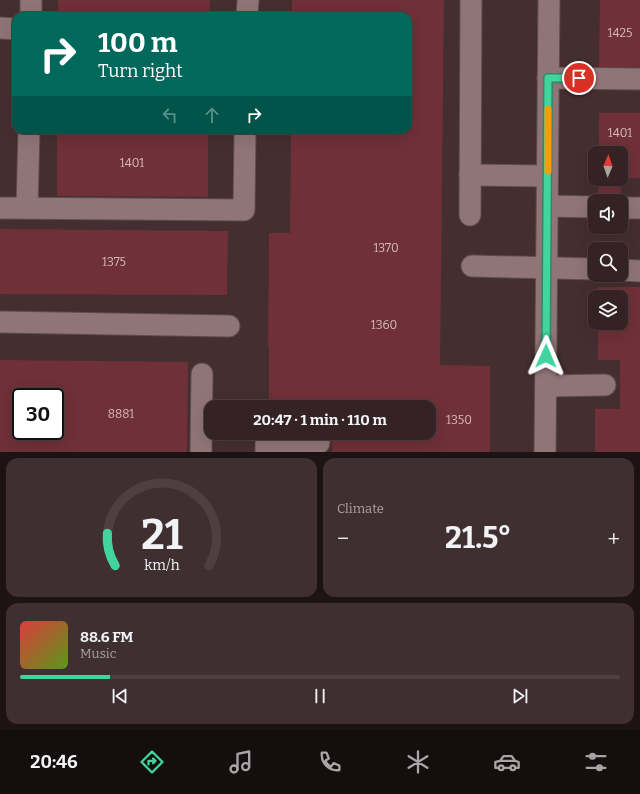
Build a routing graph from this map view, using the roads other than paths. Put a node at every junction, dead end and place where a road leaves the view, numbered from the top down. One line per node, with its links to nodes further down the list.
1 (31, 0): 5 (street)
2 (248, 0): 6 (street)
3 (471, 0): 13 (street)
4 (549, 0): 9 (street)
5 (31, 12)
6 (247, 12)
7 (0, 28): 8 (street)
8 (12, 28)
9 (548, 78): 10 (street); 14 (street)
10 (640, 79)
11 (29, 134): 18 (street)
12 (245, 134): 18 (street)
13 (470, 175): 14 (street); 21 (street)
14 (548, 176): 15 (street)
15 (548, 206): 16 (street); 23 (street)
16 (588, 207)
17 (0, 208): 18 (street)
18 (27, 208)
19 (628, 208): 20 (street)
20 (640, 208)
21 (470, 215)
22 (472, 266): 23 (street)
23 (547, 268): 24 (street); 31 (street)
24 (588, 269)
25 (628, 270): 26 (street)
26 (640, 271)
27 (0, 322): 28 (street)
28 (229, 326)
29 (202, 374): 33 (street)
30 (605, 385): 31 (street)
31 (546, 386): 35 (street)
32 (319, 443): 34 (street)
33 (201, 452)
34 (266, 452)
35 (545, 452)

